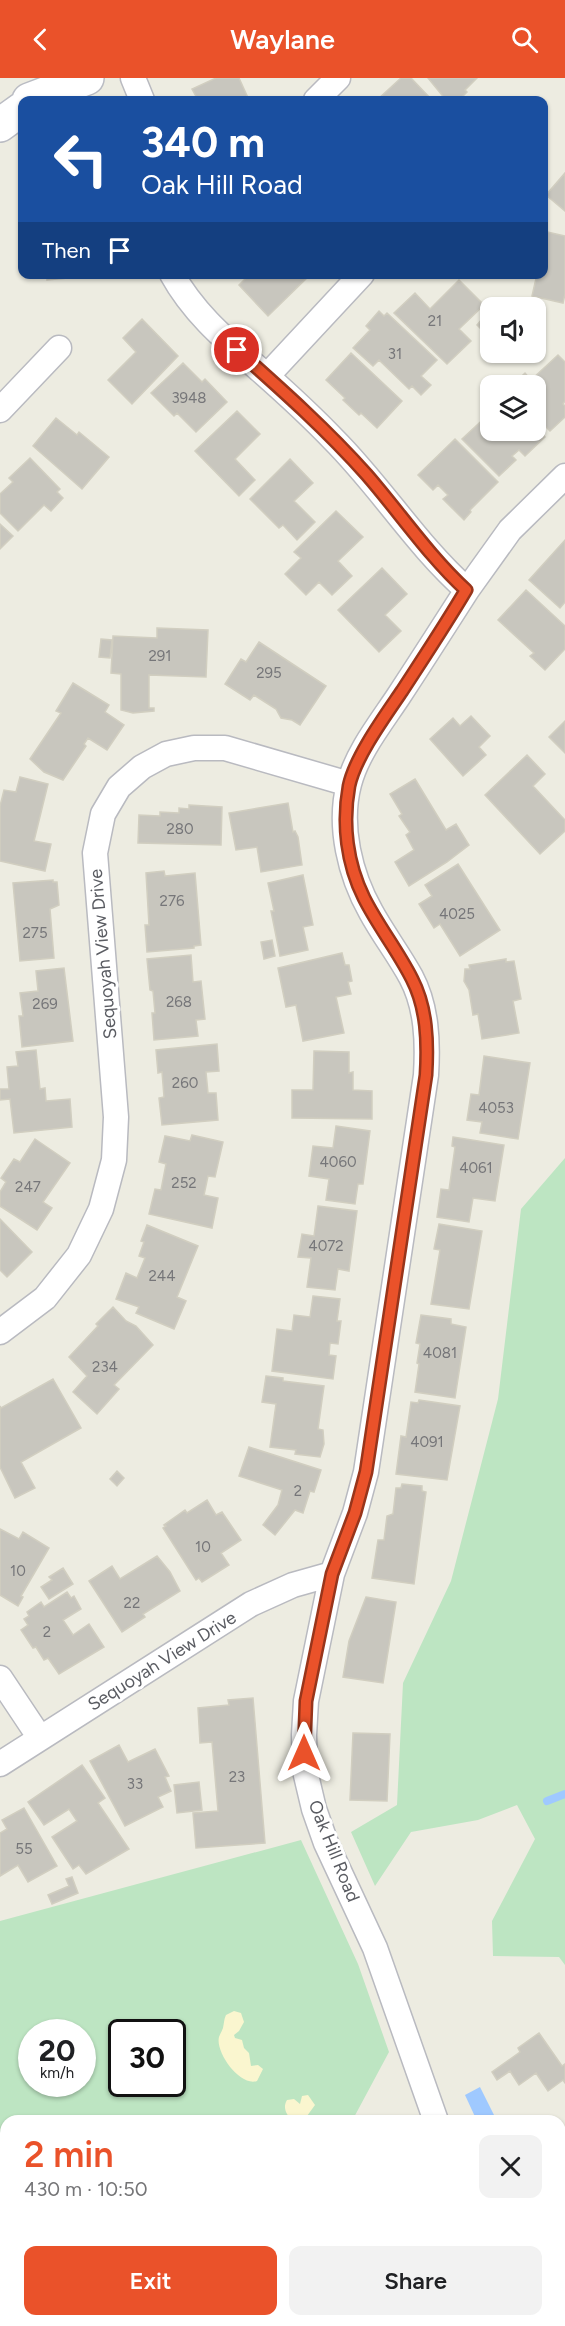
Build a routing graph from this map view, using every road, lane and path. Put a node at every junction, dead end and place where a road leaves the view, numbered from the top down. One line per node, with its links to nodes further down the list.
1 (87, 78): 4 (main road)
2 (133, 78): 5 (street)
3 (338, 78): 6 (street)
4 (44, 96)
5 (140, 96)
6 (320, 96)
7 (18, 105): 8 (main road)
8 (0, 109)
9 (18, 111): 10 (main road)
10 (0, 125)
11 (174, 279): 14 (street)
12 (357, 279): 14 (street)
13 (59, 348): 15 (street)
14 (267, 376): 17 (street)
15 (0, 410)
16 (565, 476): 17 (street, Oak Hill Road)
17 (466, 590): 18 (street, Oak Hill Road)
18 (349, 784): 19 (street, Sequoyah View Drive); 20 (street, Oak Hill Road)
19 (0, 1332)
20 (332, 1574): 22 (street, Sequoyah View Drive); 24 (street, Oak Hill Road)
21 (0, 1678): 22 (street)
22 (40, 1738): 23 (street, Sequoyah View Drive)
23 (0, 1764)
24 (434, 2115)

